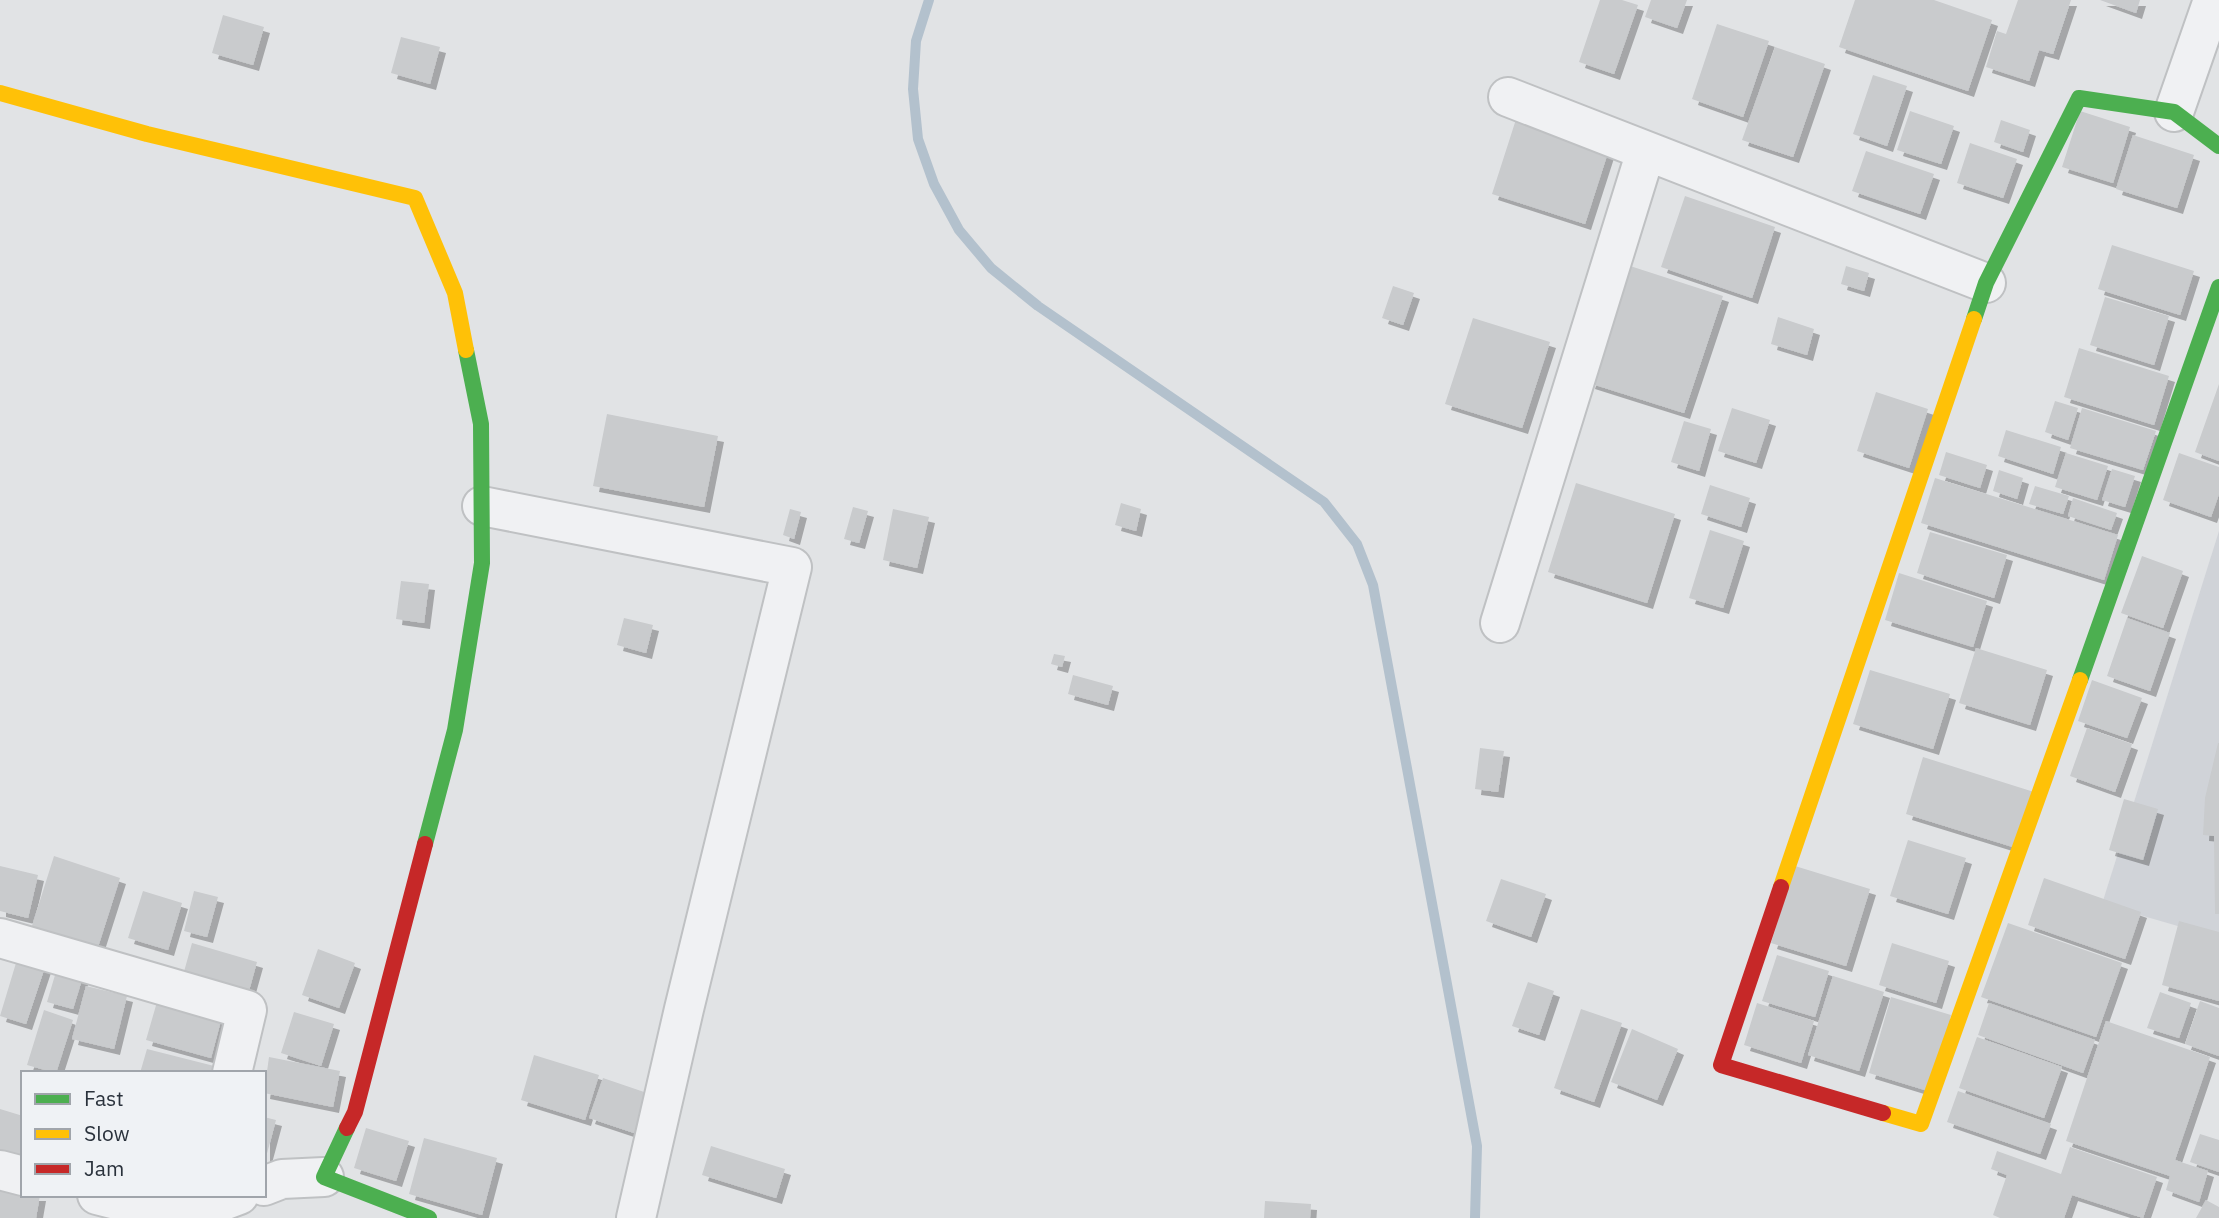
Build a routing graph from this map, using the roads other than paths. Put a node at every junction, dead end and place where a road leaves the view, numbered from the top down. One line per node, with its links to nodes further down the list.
1 (2213, 0): 4 (street)
2 (0, 93): 9 (street)
3 (1508, 97): 6 (street)
4 (2174, 112): 5 (street); 7 (street)
5 (2219, 146)
6 (1646, 151): 7 (street); 10 (street)
7 (1986, 283): 8 (street)
8 (2219, 287)
9 (482, 506): 15 (street); 21 (street)
10 (1500, 623)
11 (0, 938): 12 (street)
12 (232, 1071)
13 (0, 1170): 14 (street)
14 (21, 1175)
15 (324, 1177): 16 (street); 20 (street)
16 (266, 1185)
17 (105, 1197): 19 (street)
18 (229, 1197): 19 (street)
19 (200, 1203)
20 (429, 1218)
21 (636, 1218)

